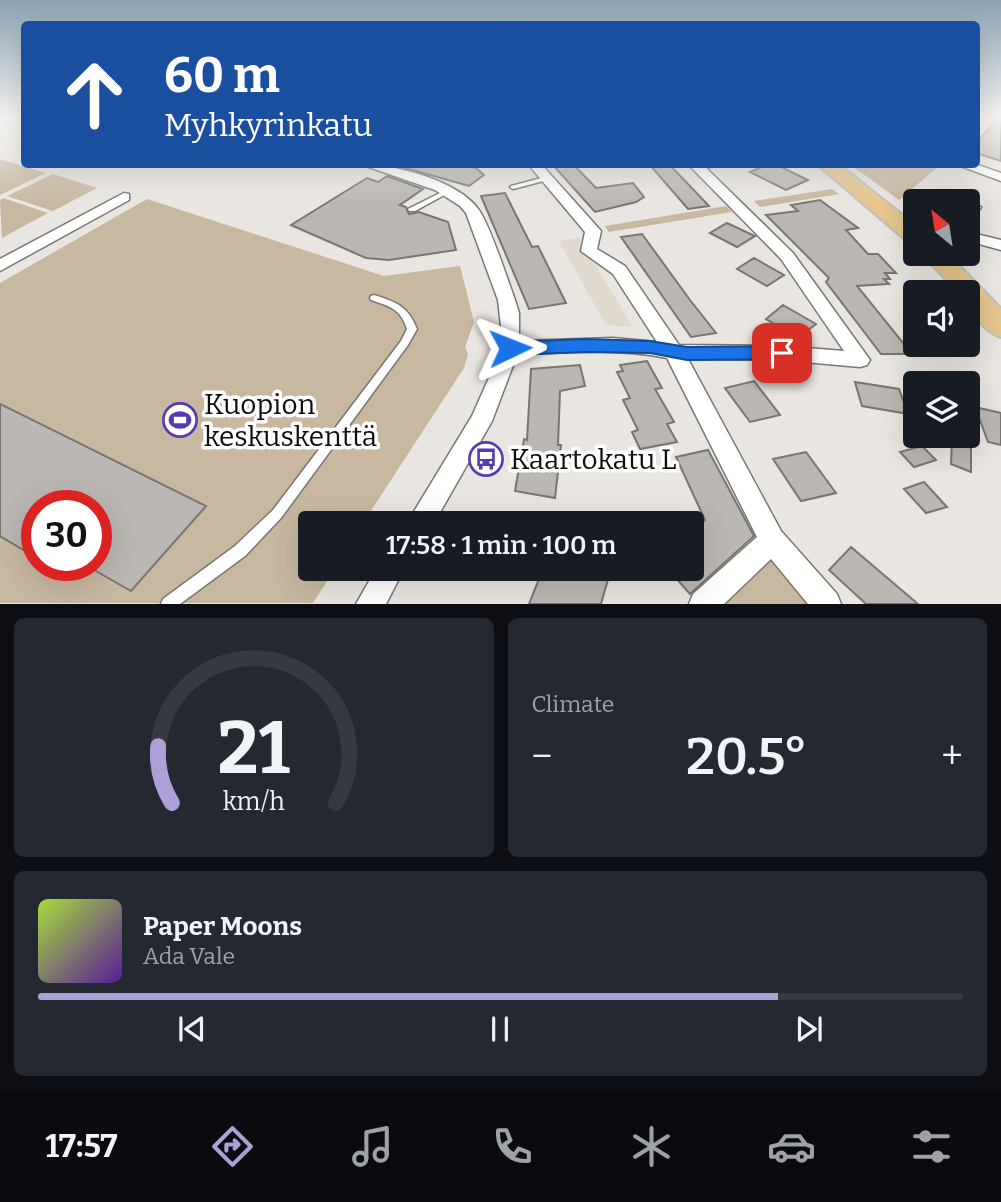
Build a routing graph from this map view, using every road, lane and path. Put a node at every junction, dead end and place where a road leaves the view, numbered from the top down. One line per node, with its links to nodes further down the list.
1 (378, 168): 10 (street)
2 (538, 168): 8 (street)
3 (697, 168): 24 (street)
4 (831, 168): 14 (main road)
5 (846, 168): 13 (main road)
6 (973, 168): 7 (street)
7 (1001, 177)
8 (549, 178): 9 (lane); 24 (street)
9 (513, 187)
10 (451, 193): 12 (lane); 23 (street)
11 (124, 197): 18 (street)
12 (415, 210)
13 (903, 213)
14 (903, 226)
15 (980, 242): 16 (street)
16 (1001, 245)
17 (980, 264): 21 (main road)
18 (0, 266)
19 (946, 266): 22 (main road)
20 (374, 298): 28 (lane)
21 (1001, 298)
22 (1001, 327)
23 (510, 348): 24 (street); 25 (street)
24 (674, 352): 26 (street)
25 (427, 511)
26 (772, 540): 30 (street); 31 (street)
27 (384, 581): 29 (street)
28 (168, 604)
29 (370, 604)
30 (703, 604)
31 (827, 604)

